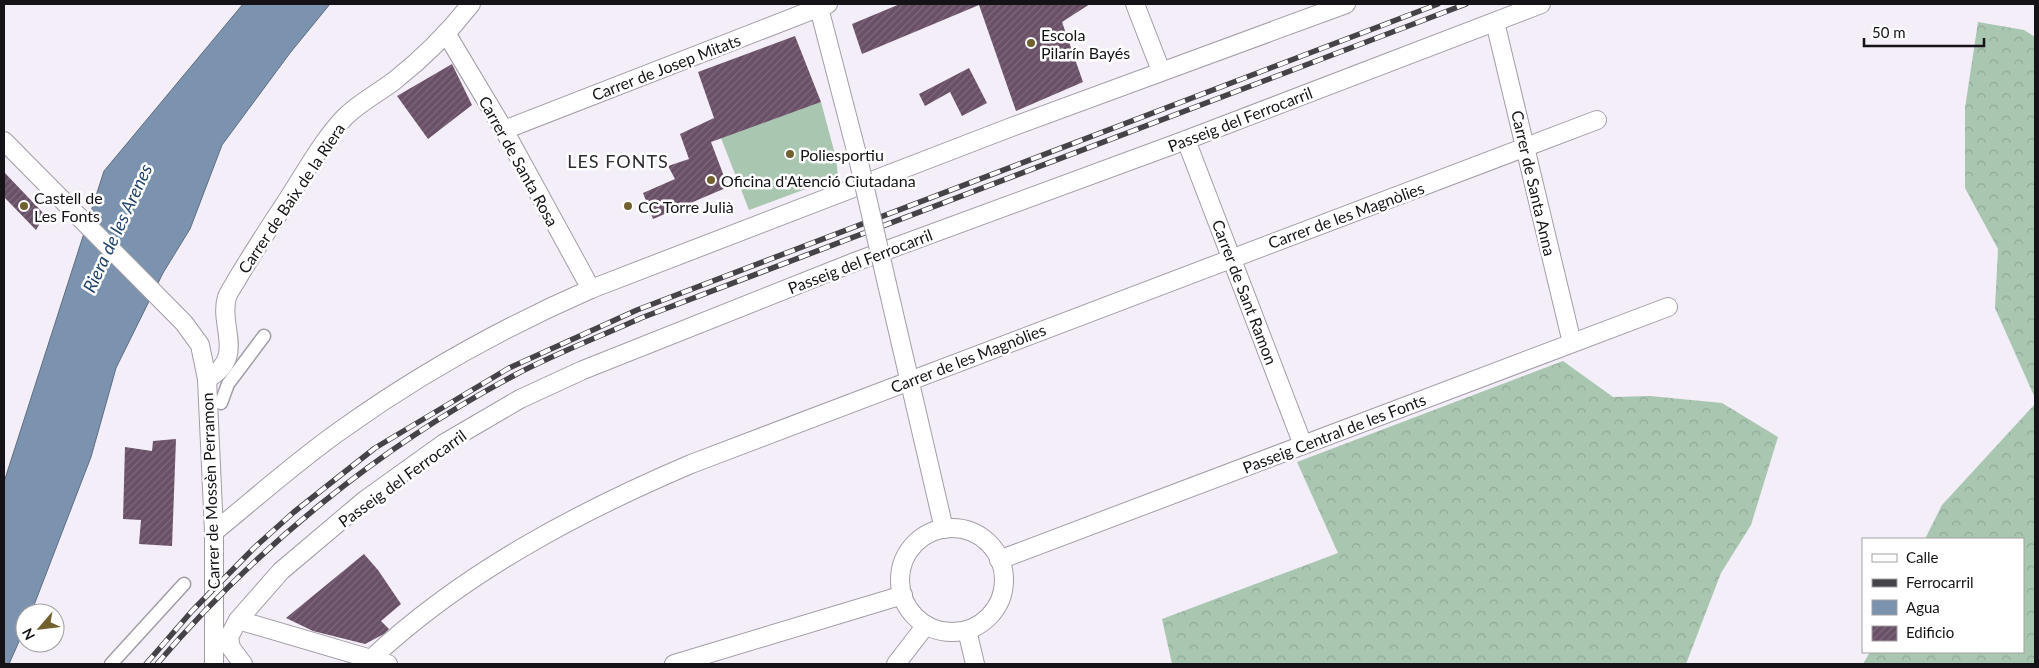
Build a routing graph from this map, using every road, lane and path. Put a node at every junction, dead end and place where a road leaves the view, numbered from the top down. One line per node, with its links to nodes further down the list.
1 (471, 4): 7 (street, Carrer de Baix de la Riera)
2 (1135, 4): 8 (street)
3 (1346, 4): 8 (street)
4 (1541, 4): 6 (street, Passeig del Ferrocarril)
5 (822, 5): 10 (street, Carrer de Josep Mitats); 20 (street, bridge)
6 (1495, 22): 11 (street, Passeig del Ferrocarril); 13 (street, Carrer de Santa Anna)
7 (446, 33): 10 (street, Carrer de Santa Rosa); 19 (street, Carrer de Baix de la Riera)
8 (1162, 70): 15 (street)
9 (1597, 120): 13 (street, Carrer de les Magnòlies)
10 (504, 130): 15 (street, Carrer de Santa Rosa)
11 (1186, 140): 14 (street, Carrer de Sant Ramon); 28 (street, Passeig del Ferrocarril)
12 (4, 141): 19 (street, Carrer de Mossèn Perramon)
13 (1526, 148): 14 (street, Carrer de les Magnòlies); 18 (street, Carrer de Santa Anna)
14 (1232, 258): 20 (street, Carrer de les Magnòlies); 22 (street, Carrer de Sant Ramon)
15 (591, 289): 24 (street)
16 (1668, 307): 18 (street, Passeig Central de les Fonts)
17 (264, 336): 21 (street)
18 (1572, 343): 22 (street, Passeig Central de les Fonts)
19 (207, 379): 24 (street, Carrer de Mossèn Perramon)
20 (909, 381): 23 (street); 31 (street, Carrer de les Magnòlies)
21 (221, 403)
22 (1303, 445): 25 (street, Passeig Central de les Fonts)
23 (944, 529): 25 (street); 27 (street)
24 (214, 532): 33 (street, Carrer de Mossèn Perramon)
25 (999, 560): 30 (street)
26 (184, 584): 32 (street)
27 (903, 595): 29 (street); 36 (street)
28 (238, 620): 31 (street); 34 (street)
29 (926, 624): 30 (street); 37 (street)
30 (967, 630): 38 (street)
31 (371, 659): 35 (street)
32 (110, 664)
33 (214, 664)
34 (243, 664)
35 (388, 664)
36 (674, 664)
37 (896, 664)
38 (975, 664)

